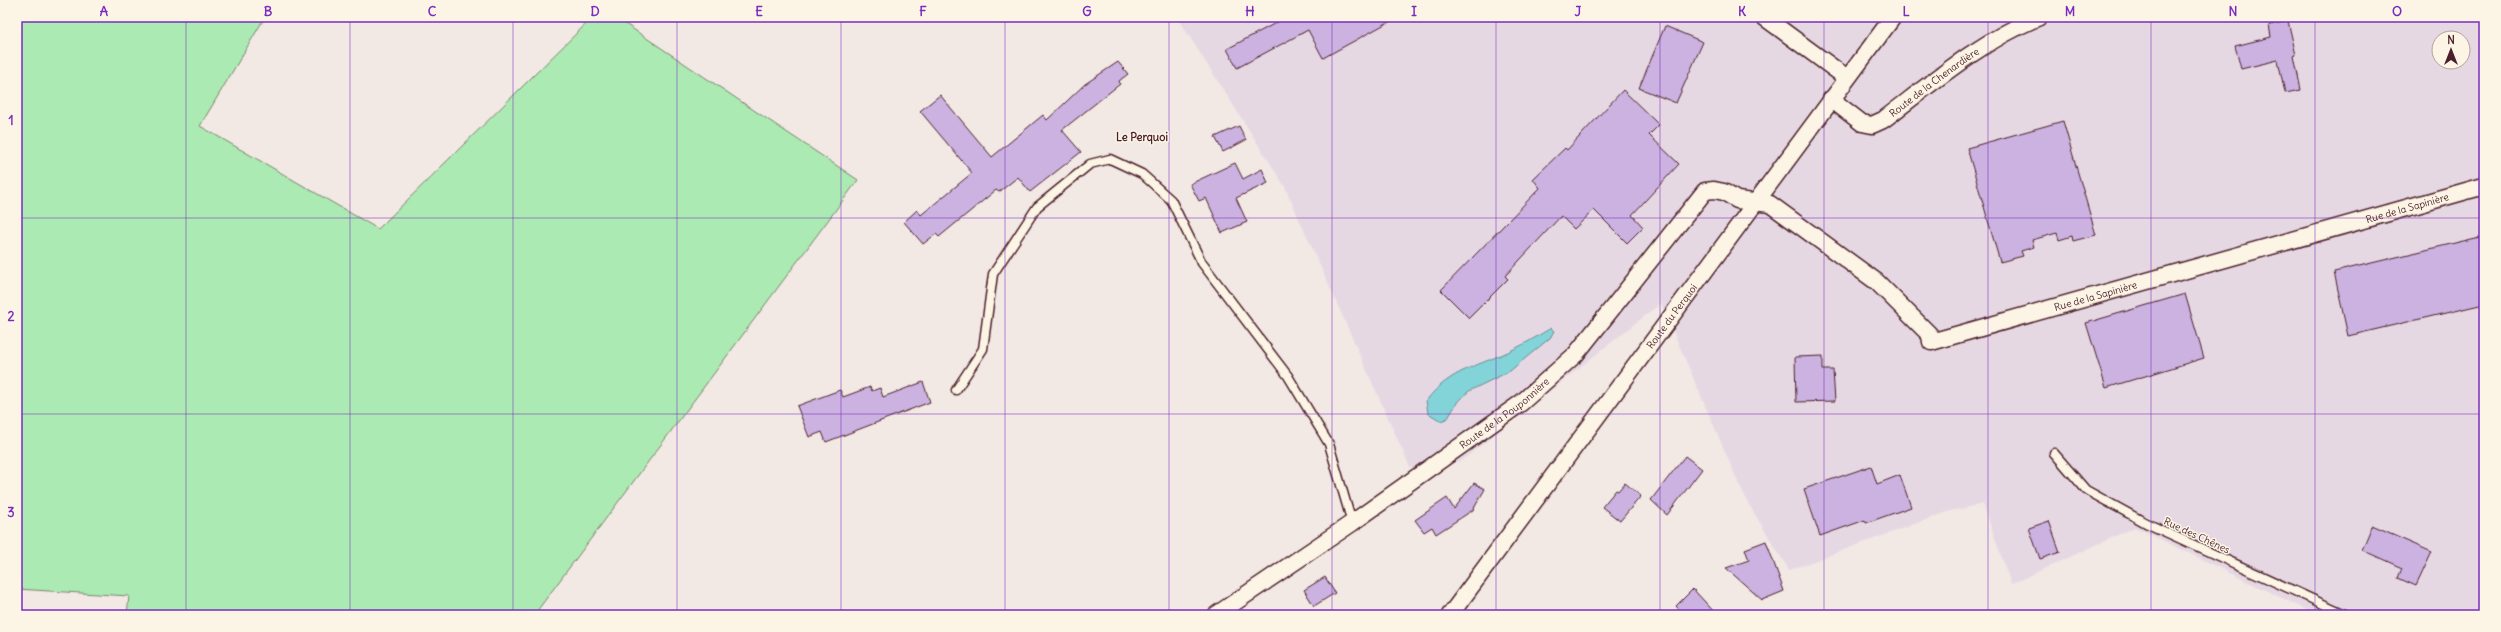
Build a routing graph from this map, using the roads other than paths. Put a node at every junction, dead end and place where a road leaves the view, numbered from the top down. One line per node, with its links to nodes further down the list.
1 (1764, 17): 4 (street)
2 (1893, 17): 4 (street, Route du Perquoi)
3 (2039, 17): 5 (street, Route de la Chenardière)
4 (1847, 78): 5 (street, Route du Perquoi)
5 (1831, 99): 7 (street, Route du Perquoi)
6 (2484, 186): 7 (street, Rue de la Sapinière)
7 (1753, 203): 10 (street, Route de la Pouponnière); 12 (street, Route du Perquoi)
8 (956, 390): 10 (lane)
9 (2054, 453): 13 (lane, Rue des Chênes)
10 (1352, 523): 11 (street, Route de la Pouponnière)
11 (1216, 615)
12 (1450, 615)
13 (2347, 615)

